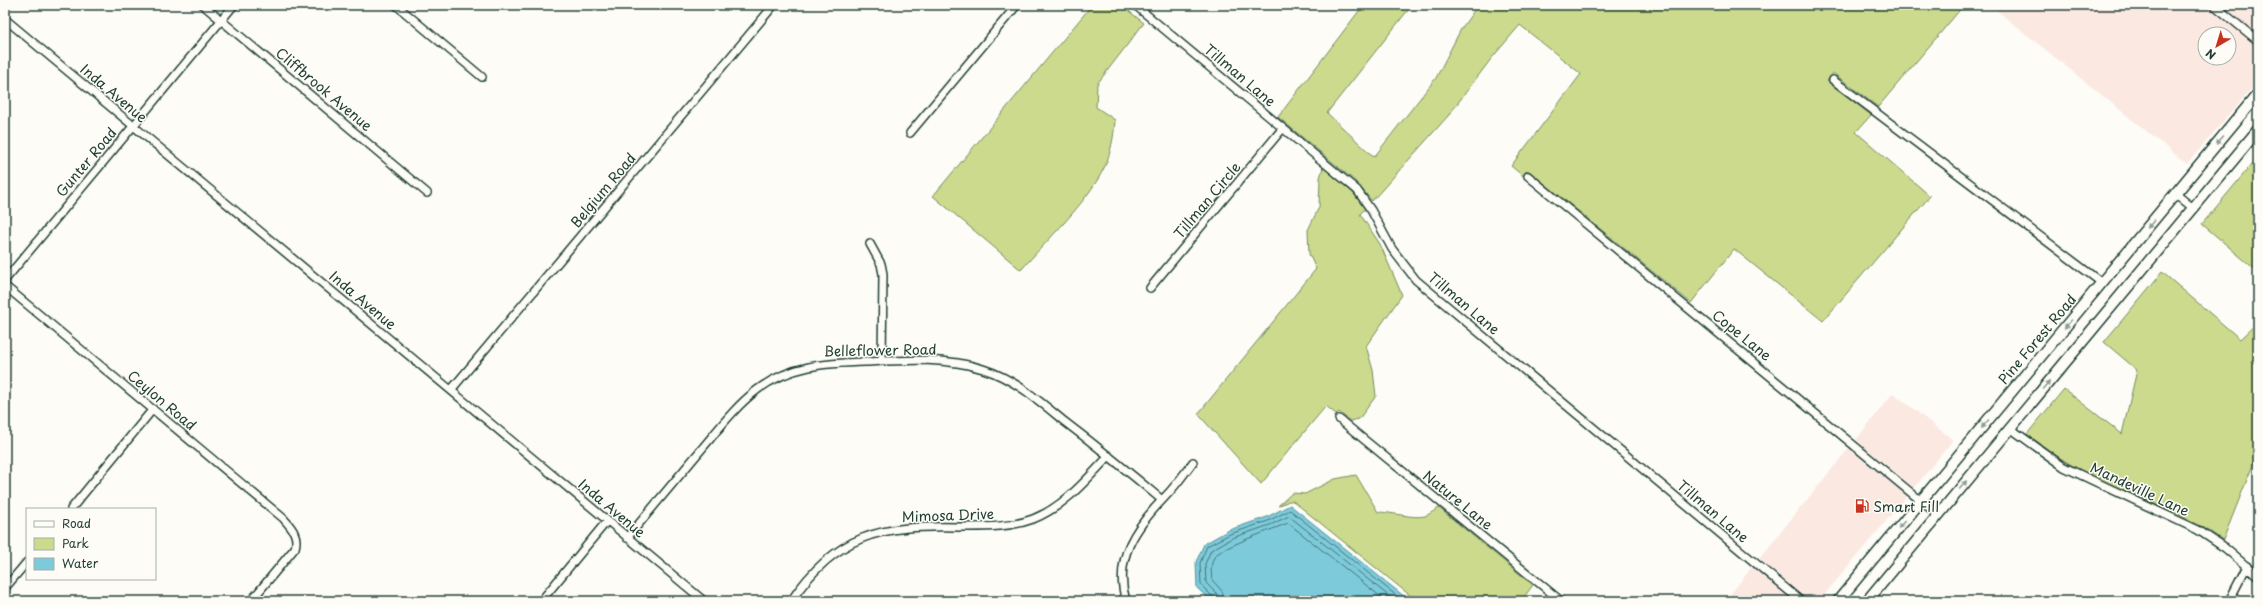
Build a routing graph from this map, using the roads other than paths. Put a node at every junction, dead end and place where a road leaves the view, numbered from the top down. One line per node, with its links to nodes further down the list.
1 (203, 5): 9 (street, Cliffbrook Avenue)
2 (234, 5): 9 (street, Gunter Road)
3 (396, 5): 11 (street)
4 (774, 5): 28 (street, Belgium Road)
5 (1017, 5): 17 (street)
6 (1135, 5): 15 (street, Tillman Lane)
7 (2214, 5): 10 (street)
8 (5, 19): 14 (street, Inda Avenue)
9 (221, 20): 14 (street, Gunter Road); 19 (street, Cliffbrook Avenue)
10 (2258, 41)
11 (482, 77)
12 (1833, 80): 24 (street)
13 (2258, 94): 20 (main road, Pine Forest Road, one-way to 20)
14 (133, 126): 23 (street, Gunter Road); 28 (street, Inda Avenue)
15 (1283, 128): 26 (street, Tillman Circle); 50 (street, Tillman Lane)
16 (2258, 130): 21 (main road)
17 (910, 133)
18 (1528, 176): 35 (street, Cope Lane)
19 (427, 193)
20 (2176, 194): 21 (street); 24 (main road, Pine Forest Road, one-way to 24)
21 (2193, 208): 31 (main road, one-way to 21)
22 (870, 244): 27 (street)
23 (5, 280)
24 (2102, 283): 35 (main road, Pine Forest Road, one-way to 35)
25 (5, 286): 29 (street, Ceylon Road)
26 (1150, 288)
27 (882, 361): 32 (street, Belleflower Road); 39 (street, Belleflower Road)
28 (451, 390): 38 (street, Inda Avenue)
29 (153, 410): 36 (street); 44 (street, Ceylon Road)
30 (1339, 419): 49 (street, Nature Lane)
31 (2010, 428): 37 (main road, one-way to 31); 41 (street, Mandeville Lane)
32 (1109, 456): 34 (street, Belleflower Road); 47 (street, Mimosa Drive)
33 (1193, 462): 34 (street)
34 (1162, 500): 48 (street)
35 (1921, 501): 37 (street, Cope Lane); 51 (main road, Pine Forest Road, one-way to 51)
36 (72, 508)
37 (1938, 515): 52 (main road)
38 (607, 521): 39 (street, Inda Avenue); 45 (street)
39 (627, 538): 46 (street, Inda Avenue)
40 (26, 563): 43 (street)
41 (2247, 566): 42 (street, Mandeville Lane); 53 (street)
42 (2258, 576)
43 (5, 588)
44 (251, 601)
45 (541, 601)
46 (704, 601)
47 (791, 601)
48 (1126, 601)
49 (1561, 601)
50 (1801, 601)
51 (1838, 601)
52 (1867, 601)
53 (2229, 601)

